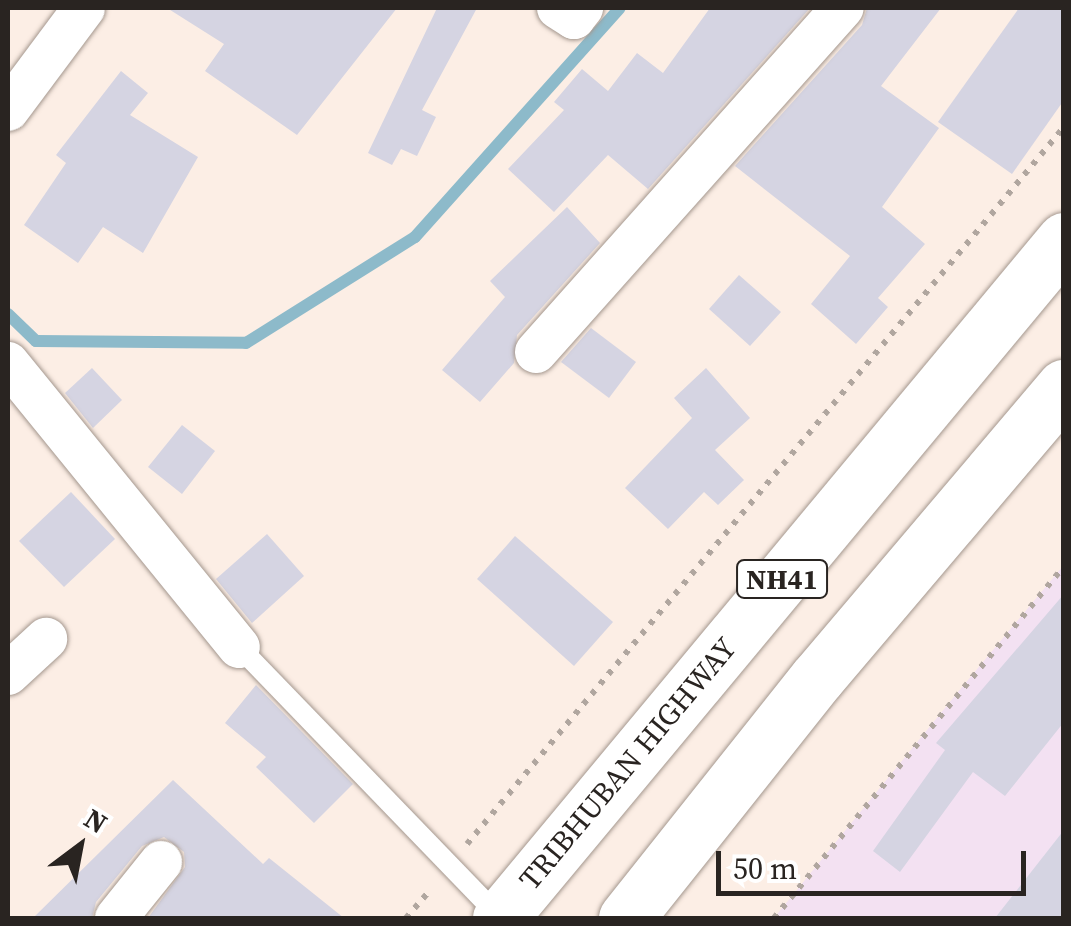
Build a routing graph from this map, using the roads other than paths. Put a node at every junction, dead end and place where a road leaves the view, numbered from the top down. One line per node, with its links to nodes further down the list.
1 (84, 8): 5 (street)
2 (558, 8): 3 (street)
3 (582, 8)
4 (844, 8): 7 (street)
5 (8, 110)
6 (1064, 240): 15 (highway, TRIBHUBAN HIGHWAY / NH41)
7 (536, 352)
8 (8, 363): 11 (street)
9 (1064, 387): 16 (highway, NH41)
10 (46, 639): 12 (street)
11 (239, 647): 15 (lane)
12 (8, 674)
13 (161, 862): 14 (street)
14 (116, 918)
15 (500, 918)
16 (626, 918)

